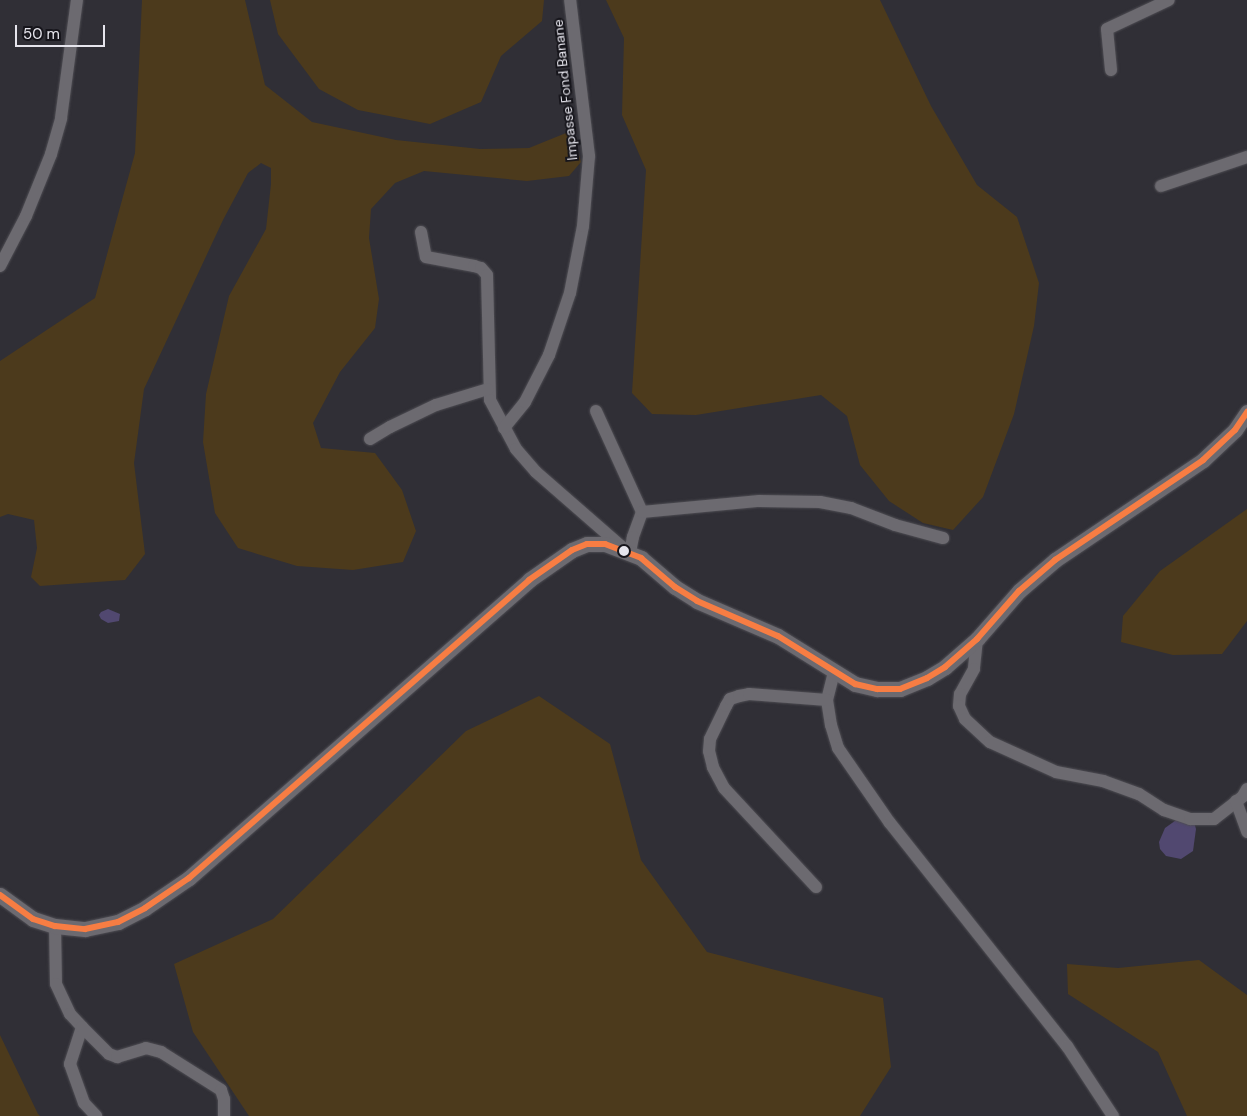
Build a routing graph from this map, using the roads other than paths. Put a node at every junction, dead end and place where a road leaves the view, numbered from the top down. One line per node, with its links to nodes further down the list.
1 (77, 0): 8 (street)
2 (570, 0): 12 (street, Impasse Fond Banane)
3 (1170, 0): 4 (street)
4 (1111, 70)
5 (1247, 157): 6 (street)
6 (1161, 186)
7 (421, 232): 9 (street)
8 (0, 266)
9 (488, 389): 12 (street); 13 (street)
10 (596, 411): 14 (street)
11 (1247, 412): 17 (street)
12 (504, 428): 16 (street)
13 (370, 439)
14 (642, 512): 15 (street); 16 (street)
15 (943, 538)
16 (627, 551): 18 (street); 25 (street)
17 (977, 639): 18 (street); 21 (street)
18 (834, 672): 19 (street)
19 (827, 700): 23 (street); 29 (street)
20 (1247, 789): 21 (street)
21 (1236, 802): 22 (street)
22 (1247, 832)
23 (816, 886)
24 (0, 895): 25 (street)
25 (55, 926): 26 (street)
26 (82, 1027): 27 (street); 28 (street)
27 (96, 1116)
28 (224, 1116)
29 (1113, 1116)

